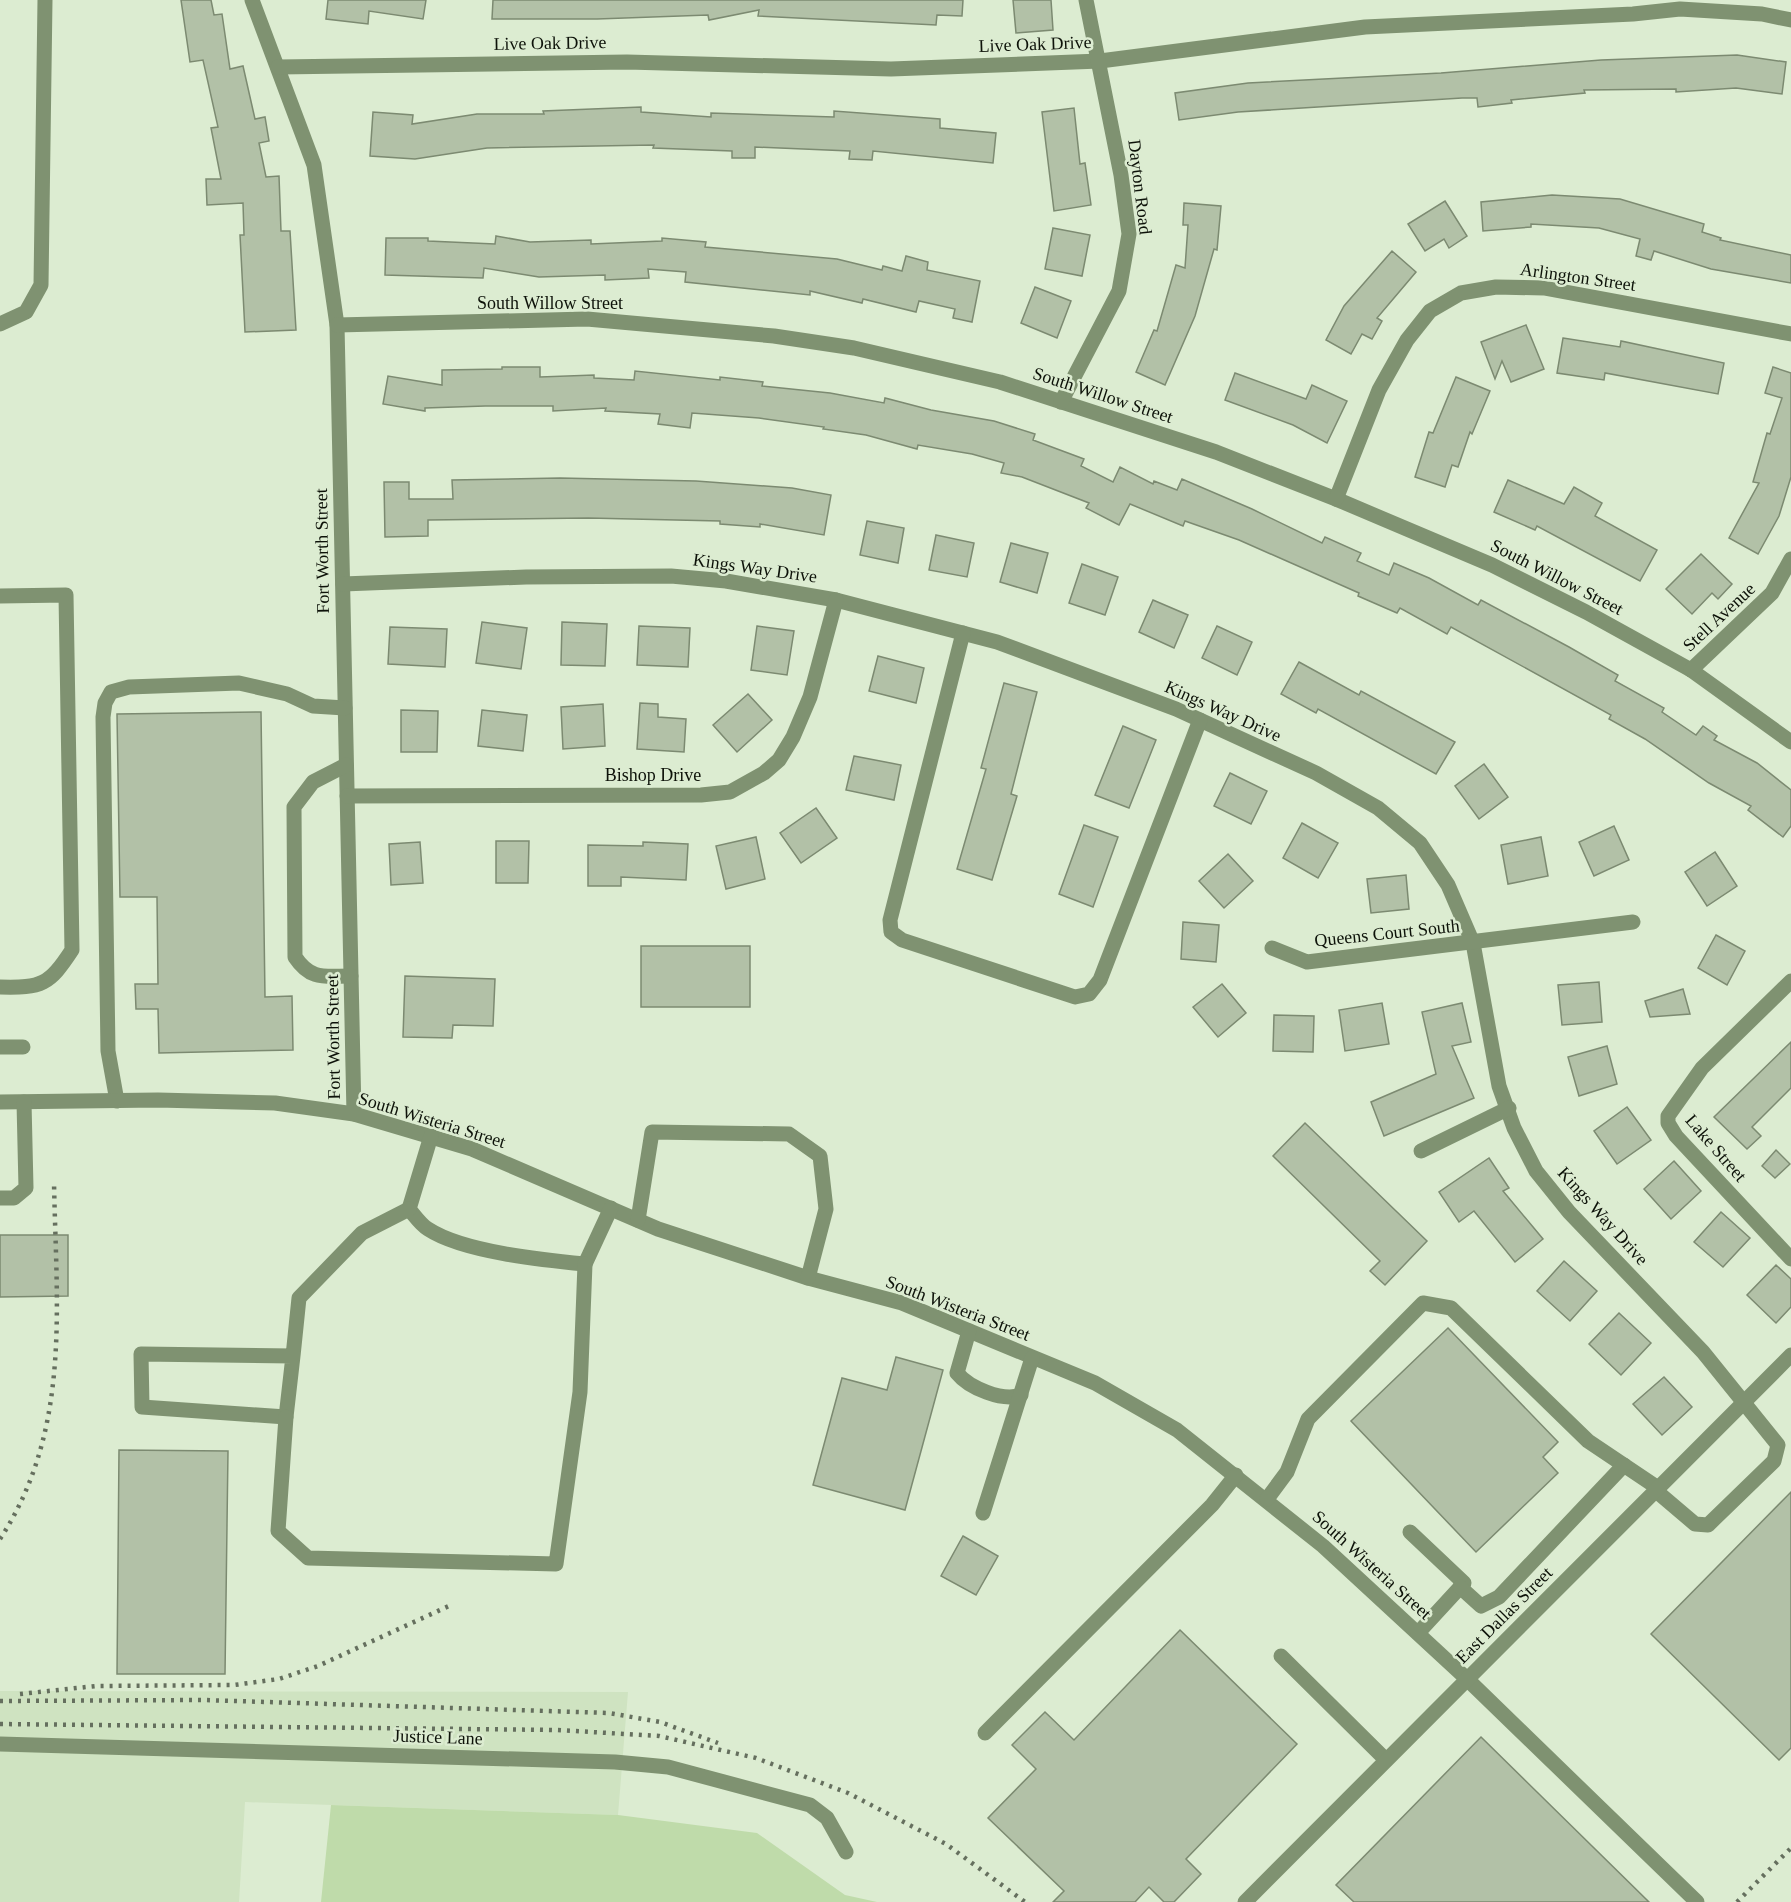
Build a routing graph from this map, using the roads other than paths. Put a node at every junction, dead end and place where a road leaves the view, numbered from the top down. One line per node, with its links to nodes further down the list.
1 (45, 0): 7 (street)
2 (252, 0): 6 (street, Fort Worth Street)
3 (1086, 0): 5 (street, Dayton Road)
4 (1791, 20): 5 (street, Live Oak Drive)
5 (1100, 61): 6 (street, Live Oak Drive); 10 (street, Dayton Road)
6 (278, 66): 8 (street, Fort Worth Street)
7 (0, 324)
8 (337, 325): 10 (street, South Willow Street); 13 (street, Fort Worth Street)
9 (1791, 334): 11 (street, Arlington Street)
10 (1061, 402): 11 (street, South Willow Street)
11 (1336, 499): 17 (street, South Willow Street)
12 (1791, 559): 17 (street, Stell Avenue)
13 (343, 584): 15 (street, Kings Way Drive); 18 (street, Fort Worth Street)
14 (0, 596): 28 (street)
15 (836, 600): 16 (street, Kings Way Drive); 22 (street, Bishop Drive)
16 (963, 633): 19 (street, Kings Way Drive); 19 (street)
17 (1691, 670): 20 (street, South Willow Street)
18 (345, 708): 21 (street, Fort Worth Street); 31 (street)
19 (1200, 720): 24 (street, Kings Way Drive)
20 (1791, 742)
21 (346, 765): 22 (street, Fort Worth Street); 26 (street)
22 (347, 796): 26 (street, Fort Worth Street)
23 (1633, 922): 24 (street, Queens Court South)
24 (1473, 943): 25 (street, Queens Court South); 34 (street, Kings Way Drive)
25 (1272, 948)
26 (351, 976): 35 (street, Fort Worth Street)
27 (1791, 981): 42 (street, Lake Street)
28 (0, 987)
29 (0, 1047): 30 (street)
30 (23, 1047)
31 (117, 1101): 33 (street, South Wisteria Street); 35 (street, South Wisteria Street)
32 (0, 1102): 33 (street, South Wisteria Street)
33 (24, 1102): 38 (street)
34 (1509, 1108): 37 (street); 50 (street, Kings Way Drive)
35 (354, 1114): 36 (street, South Wisteria Street)
36 (431, 1136): 39 (street, South Wisteria Street); 40 (street)
37 (1421, 1151)
38 (0, 1198)
39 (611, 1208): 41 (street, South Wisteria Street); 43 (street)
40 (409, 1209): 43 (street); 47 (street)
41 (638, 1220): 44 (street, South Wisteria Street); 44 (street)
42 (1791, 1259)
43 (585, 1264): 51 (street)
44 (808, 1278): 45 (street, South Wisteria Street)
45 (969, 1331): 48 (street, South Wisteria Street); 49 (street)
46 (1791, 1355): 50 (street, East Dallas Street)
47 (293, 1356): 51 (street); 51 (street)
48 (1032, 1358): 49 (street); 53 (street, South Wisteria Street)
49 (1021, 1395): 56 (street)
50 (1744, 1400): 54 (street, East Dallas Street); 54 (street, Kings Way Drive)
51 (286, 1417)
52 (1624, 1465): 54 (street); 55 (street); 58 (street)
53 (1236, 1475): 55 (street, South Wisteria Street); 62 (street)
54 (1657, 1489): 61 (street, East Dallas Street)
55 (1267, 1498): 59 (street, South Wisteria Street)
56 (983, 1513)
57 (1410, 1532): 58 (street)
58 (1460, 1587): 59 (street)
59 (1418, 1633): 61 (street, South Wisteria Street)
60 (1281, 1656): 64 (street)
61 (1467, 1679): 64 (street, East Dallas Street); 67 (street, South Wisteria Street)
62 (985, 1733)
63 (0, 1744): 65 (street, Justice Lane)
64 (1386, 1760): 66 (street, East Dallas Street)
65 (846, 1852)
66 (1245, 1902)
67 (1697, 1902)

